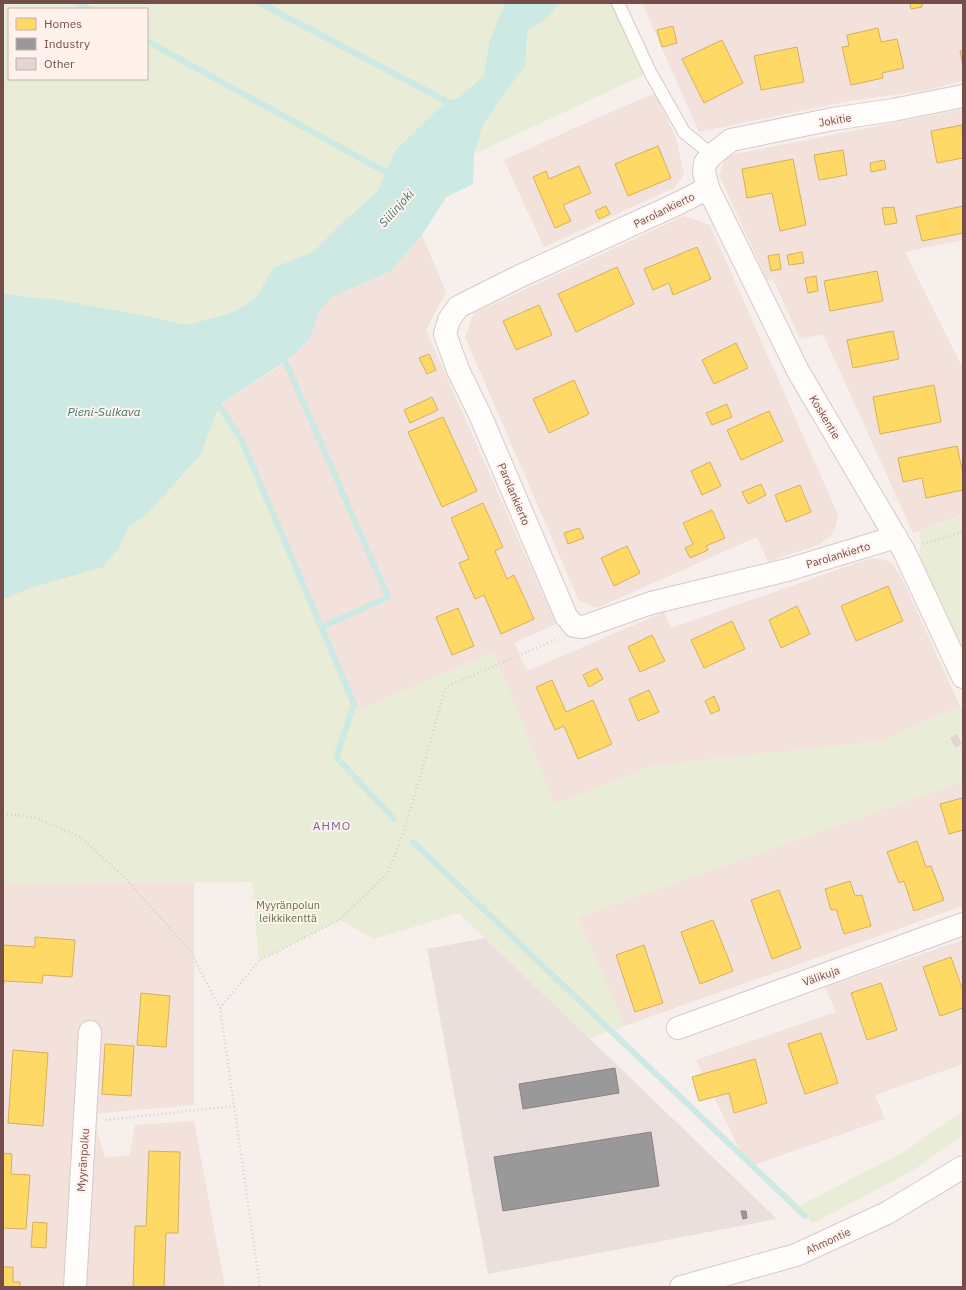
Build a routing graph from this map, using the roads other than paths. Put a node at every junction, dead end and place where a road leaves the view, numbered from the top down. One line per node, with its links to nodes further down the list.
1 (618, 3): 3 (lane)
2 (963, 96): 3 (street, Jokitie)
3 (712, 155): 4 (street, Koskentie)
4 (708, 188): 5 (street, Koskentie); 5 (street, Parolankierto)
5 (900, 545): 6 (street, Koskentie)
6 (963, 677)
7 (963, 924): 8 (street, Välikuja)
8 (678, 1028)
9 (90, 1032): 11 (street, Myyränpolku)
10 (963, 1167): 12 (street, Ahmontie)
11 (75, 1287)
12 (681, 1287)

